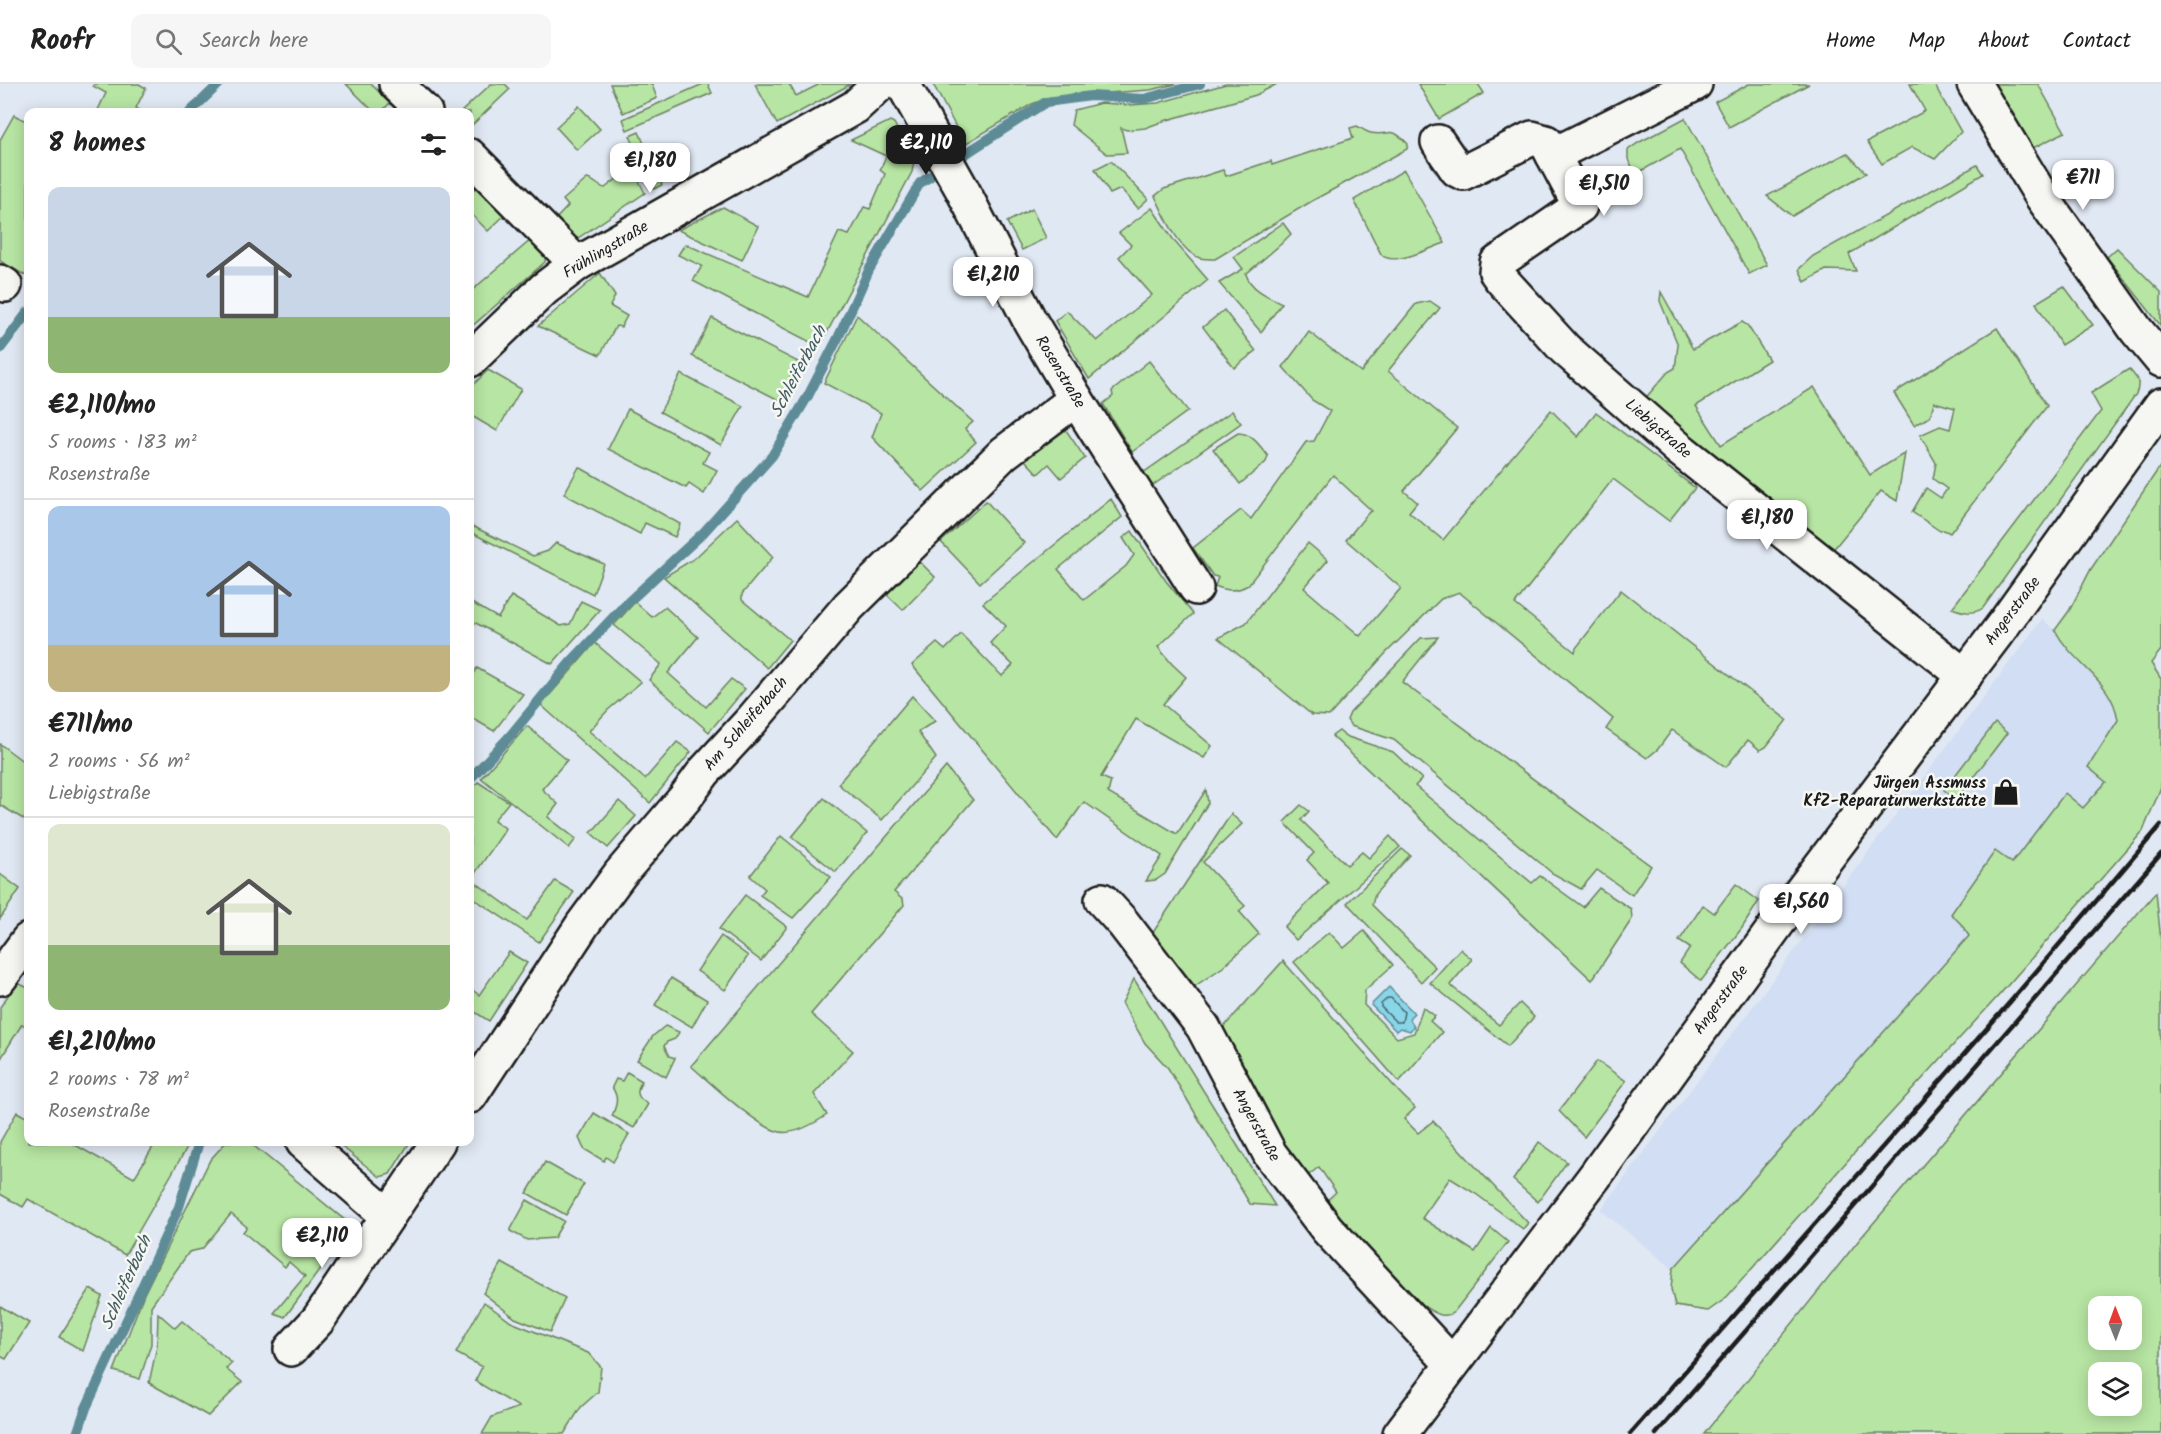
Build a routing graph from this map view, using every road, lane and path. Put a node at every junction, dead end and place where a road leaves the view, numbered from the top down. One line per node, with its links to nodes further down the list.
1 (396, 84): 6 (street)
2 (880, 84): 10 (street, Frühlingstraße)
3 (903, 84): 13 (street, Rosenstraße)
4 (1695, 84): 8 (street)
5 (1974, 84): 12 (street)
6 (421, 108)
7 (1438, 142): 8 (street, Liebigstraße)
8 (1553, 155): 16 (street, Liebigstraße)
9 (474, 160): 10 (street)
10 (577, 264): 11 (street, Frühlingstraße)
11 (474, 356)
12 (2161, 360)
13 (1076, 399): 15 (street, Rosenstraße); 20 (street, Am Schleiferbach)
14 (2161, 405): 16 (street, Angerstraße)
15 (1196, 588)
16 (1965, 676): 25 (street, Angerstraße)
17 (1102, 900): 25 (street, Angerstraße)
18 (24, 950): 19 (street)
19 (0, 978)
20 (474, 1090)
21 (308, 1146): 23 (street)
22 (435, 1146): 23 (street)
23 (388, 1216): 24 (street)
24 (291, 1349)
25 (1452, 1364): 26 (street, Angerstraße)
26 (1400, 1434)

